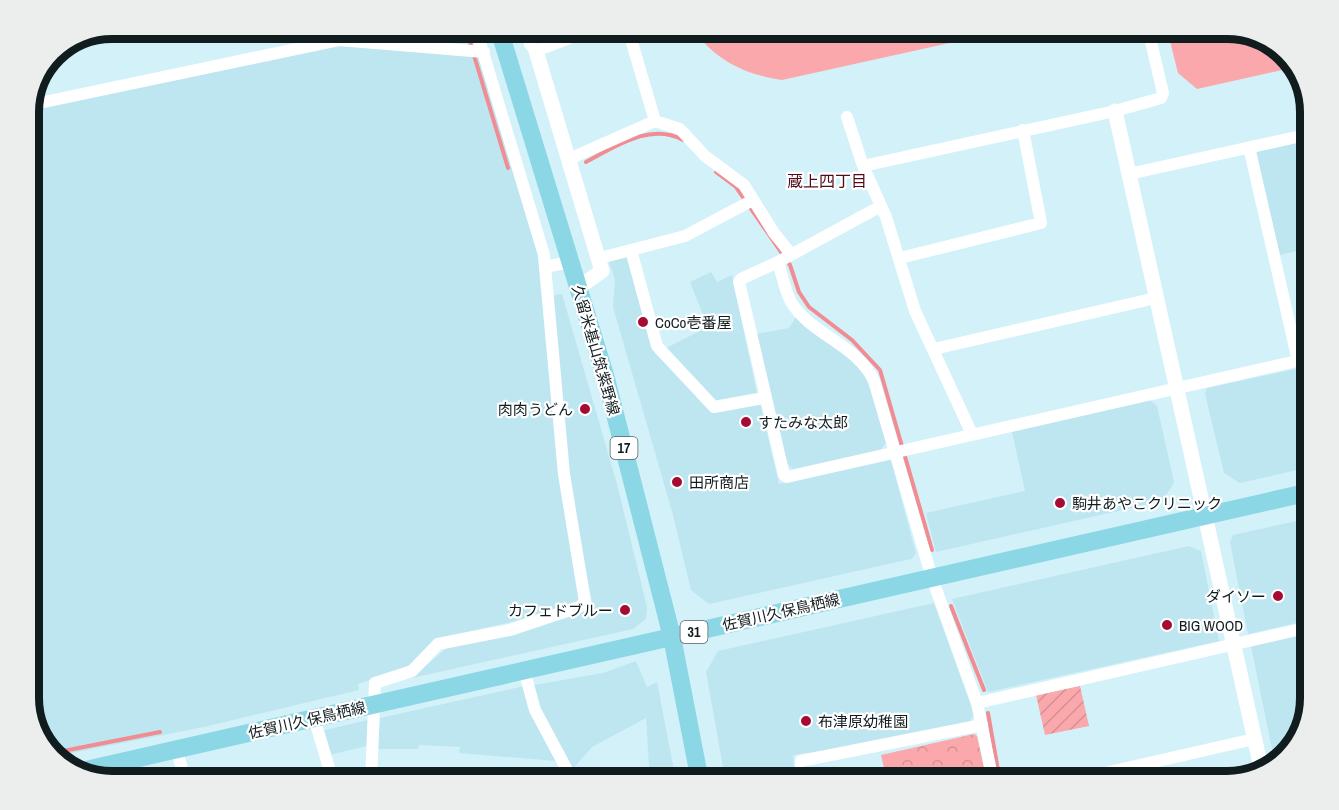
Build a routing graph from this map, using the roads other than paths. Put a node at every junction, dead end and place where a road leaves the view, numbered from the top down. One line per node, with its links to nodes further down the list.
1 (480, 39): 8 (street)
2 (502, 39): 25 (main road, 久留米基山筑紫野線 / 17)
3 (528, 39): 7 (street)
4 (566, 39): 7 (street)
5 (631, 39): 12 (street)
6 (1150, 39): 10 (street)
7 (536, 51): 16 (street)
8 (484, 52): 9 (street); 26 (street)
9 (40, 103)
10 (1115, 111): 13 (street); 18 (street)
11 (847, 117): 17 (street)
12 (655, 121): 16 (street); 19 (street)
13 (1023, 130): 17 (street); 24 (street)
14 (1300, 136): 15 (street)
15 (1249, 147): 18 (street); 29 (street)
16 (569, 159): 22 (street)
17 (863, 166): 20 (street)
18 (1129, 174): 28 (street)
19 (748, 203): 21 (street); 23 (street)
20 (881, 206): 23 (street); 24 (street)
21 (631, 250): 22 (street); 33 (street)
22 (600, 258): 27 (street)
23 (785, 258): 33 (street); 35 (street)
24 (900, 258): 30 (street)
25 (570, 262): 26 (street); 27 (main road, 久留米基山筑紫野線 / 17)
26 (545, 267): 44 (street)
27 (578, 288): 40 (main road, 久留米基山筑紫野線 / 17)
28 (1156, 298): 30 (street); 32 (street)
29 (1300, 345)
30 (934, 350): 34 (street)
31 (1300, 361): 32 (street)
32 (1179, 388): 34 (street); 37 (street)
33 (764, 398): 35 (street)
34 (972, 434): 35 (street)
35 (901, 450): 38 (street)
36 (1300, 494): 37 (main road, 佐賀川久保鳥栖線 / 31)
37 (1207, 516): 38 (main road, 佐賀川久保鳥栖線 / 31); 41 (street)
38 (932, 578): 40 (main road, 佐賀川久保鳥栖線 / 31); 43 (street)
39 (1300, 629): 41 (street)
40 (672, 637): 42 (main road, 佐賀川久保鳥栖線 / 31); 55 (main road, 久留米基山筑紫野線 / 17)
41 (1234, 644): 43 (street); 47 (street)
42 (524, 670): 44 (main road, 佐賀川久保鳥栖線 / 31); 54 (street)
43 (977, 703): 46 (street)
44 (375, 704): 45 (main road, 佐賀川久保鳥栖線 / 31); 53 (street)
45 (314, 718): 48 (main road, 佐賀川久保鳥栖線 / 31); 52 (street)
46 (982, 725): 56 (street); 57 (street)
47 (1254, 739): 49 (street); 58 (street)
48 (176, 749): 50 (main road, 佐賀川久保鳥栖線 / 31); 51 (street)
49 (1260, 763)
50 (92, 769)
51 (183, 771)
52 (330, 771)
53 (372, 771)
54 (567, 771)
55 (698, 771)
56 (801, 771)
57 (991, 771)
58 (1117, 771)

